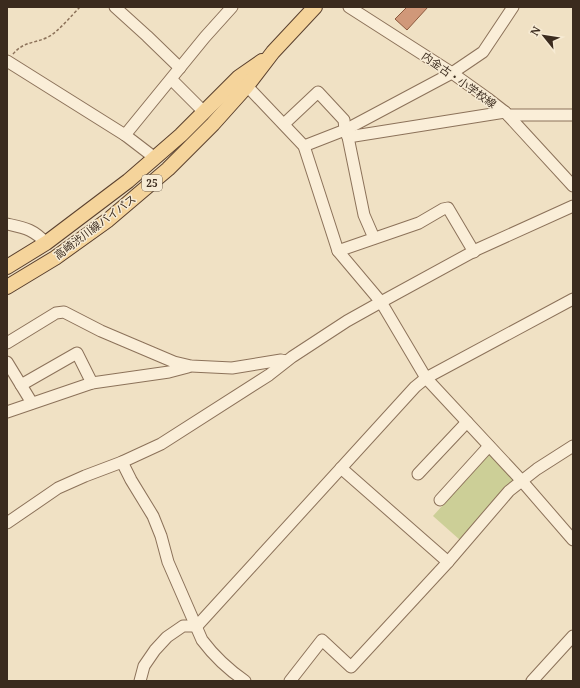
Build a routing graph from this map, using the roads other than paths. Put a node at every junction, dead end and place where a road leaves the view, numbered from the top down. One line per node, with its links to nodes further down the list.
1 (115, 7): 8 (street)
2 (232, 7): 8 (street)
3 (315, 7): 6 (main road, 高崎渋川線バイパス / 25)
4 (349, 7): 9 (street, 内金古・小学校線)
5 (513, 7): 9 (street)
6 (273, 52): 11 (main road, 高崎渋川線バイパス / 25); 12 (main road, 高崎渋川線バイパス / 25)
7 (7, 61): 17 (street)
8 (180, 68): 10 (street)
9 (452, 73): 13 (street, 内金古・小学校線); 16 (street)
10 (172, 80): 12 (street); 17 (street)
11 (247, 86): 15 (street); 28 (main road, 高崎渋川線バイパス / 25)
12 (204, 112): 19 (main road, 高崎渋川線バイパス / 25)
13 (506, 114): 14 (street); 16 (street); 20 (street, 内金古・小学校線)
14 (573, 115)
15 (284, 124): 16 (street); 18 (street)
16 (347, 133): 18 (street); 23 (street)
17 (125, 135): 19 (street)
18 (304, 146): 25 (street)
19 (155, 158): 24 (main road, 高崎渋川線バイパス / 25)
20 (573, 186)
21 (573, 206): 26 (street)
22 (7, 224): 24 (street)
23 (374, 238): 25 (street); 26 (street)
24 (46, 243): 27 (main road, 高崎渋川線バイパス / 25)
25 (338, 251): 30 (street)
26 (474, 252): 30 (street)
27 (7, 267)
28 (7, 287)
29 (573, 299): 35 (street)
30 (381, 302): 32 (street); 35 (street)
31 (7, 343): 34 (street)
32 (286, 361): 34 (street); 43 (street)
33 (7, 362): 37 (street)
34 (191, 366): 36 (street)
35 (426, 378): 40 (street); 44 (street)
36 (92, 383): 37 (street); 38 (street)
37 (21, 385): 38 (street)
38 (32, 403): 39 (street)
39 (7, 412)
40 (467, 422): 41 (street); 45 (street)
41 (489, 446): 46 (street); 47 (street)
42 (573, 446): 46 (street)
43 (122, 462): 48 (street); 51 (street)
44 (341, 468): 50 (street); 51 (street)
45 (418, 474)
46 (520, 480): 49 (street); 50 (street)
47 (440, 500)
48 (7, 523)
49 (573, 540)
50 (448, 562): 56 (street)
51 (197, 626): 54 (street); 55 (street)
52 (573, 636): 53 (street)
53 (569, 649): 57 (street)
54 (140, 681)
55 (245, 681)
56 (290, 681)
57 (532, 681)

